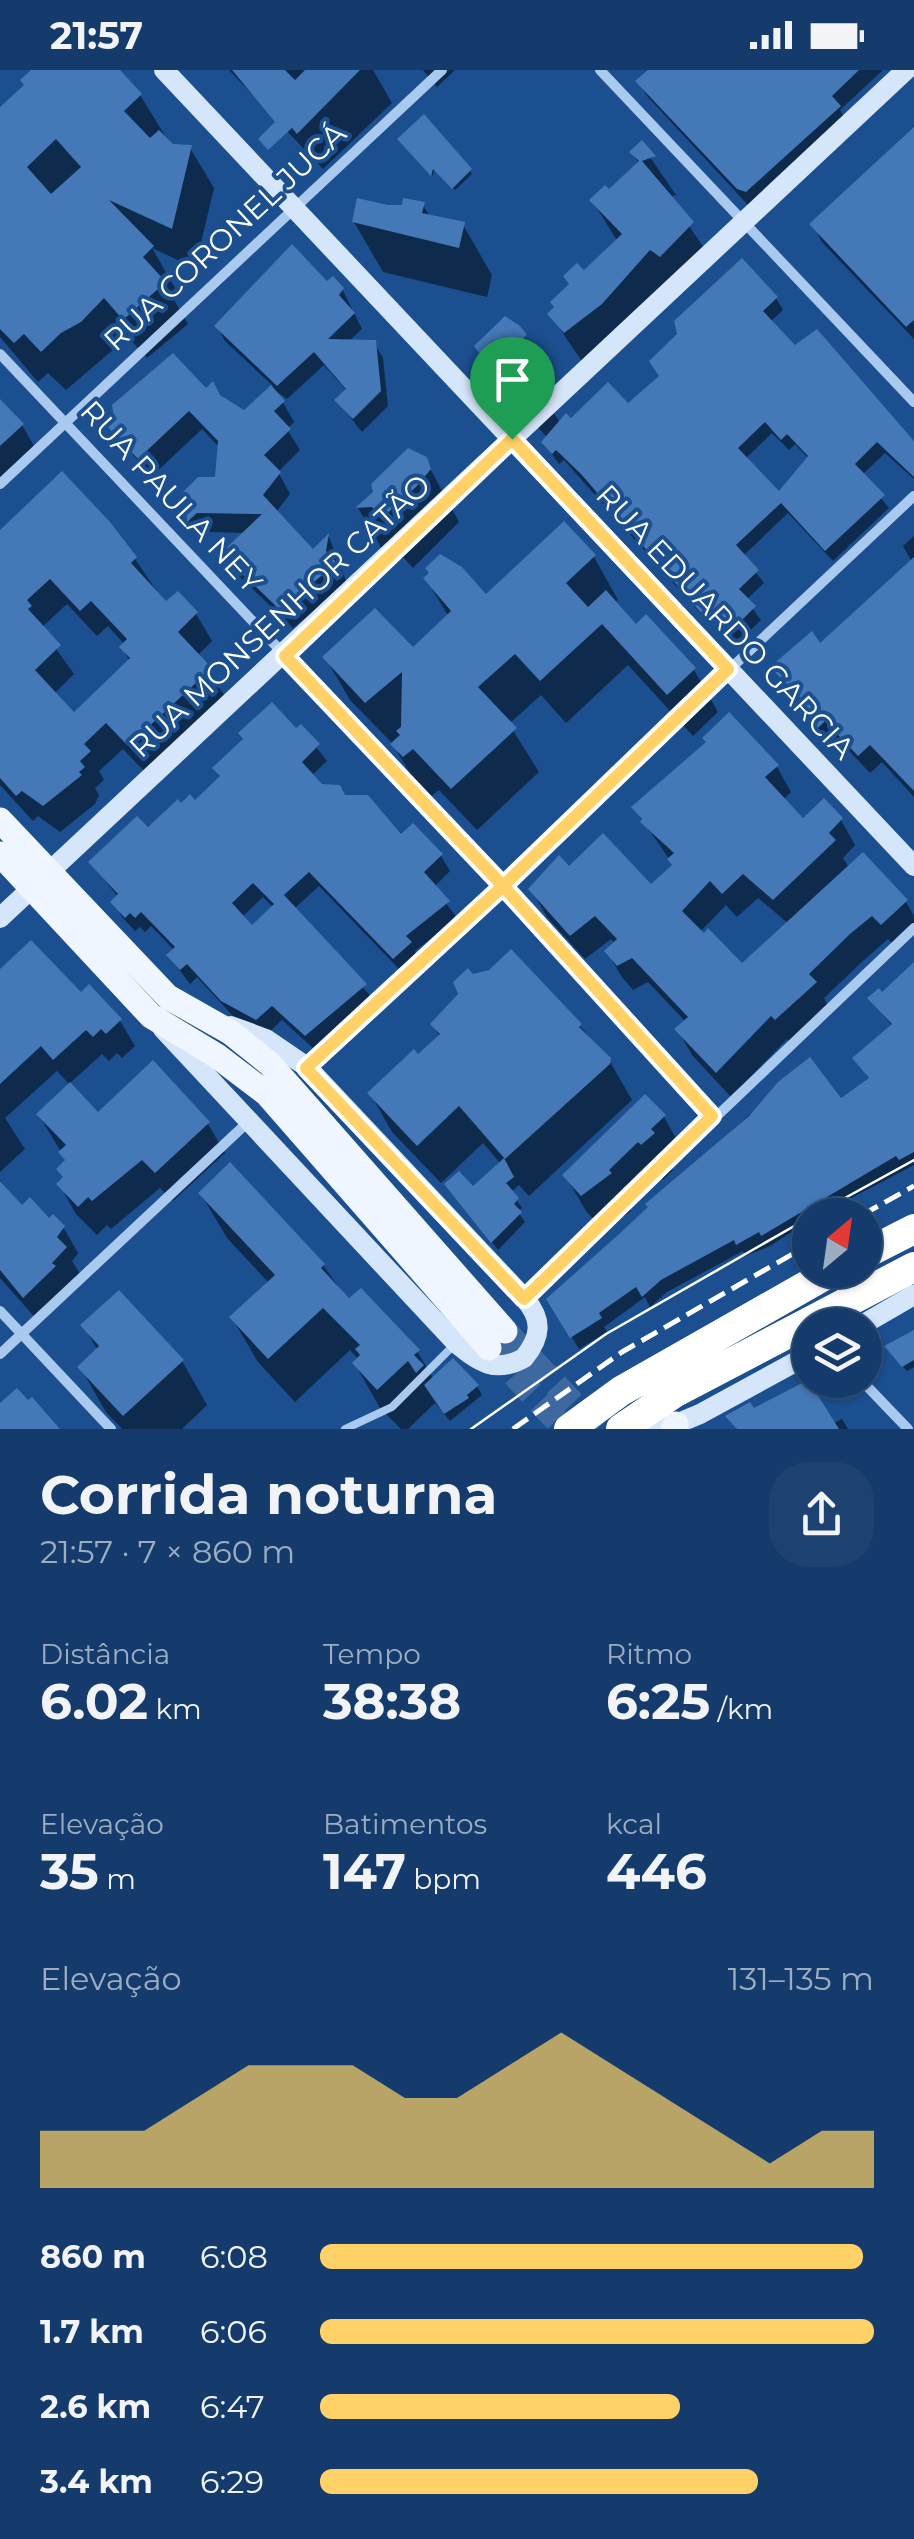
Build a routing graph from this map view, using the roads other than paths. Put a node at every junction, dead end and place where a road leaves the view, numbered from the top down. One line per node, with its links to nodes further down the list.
1 (164, 70): 5 (street, RUA EDUARDO GARCIA)
2 (442, 70): 5 (street, RUA CORONEL JUCÁ)
3 (600, 70): 6 (street)
4 (906, 70): 6 (street, RUA MONSENHOR CATÃO)
5 (293, 206): 9 (street, RUA CORONEL JUCÁ); 10 (street, RUA EDUARDO GARCIA)
6 (744, 220): 8 (street); 10 (street, RUA MONSENHOR CATÃO)
7 (0, 354): 9 (street, RUA PAULA NEY)
8 (914, 402)
9 (66, 421): 11 (street, RUA CORONEL JUCÁ); 13 (street, RUA PAULA NEY)
10 (512, 439): 13 (street, RUA MONSENHOR CATÃO); 14 (street, RUA EDUARDO GARCIA)
11 (0, 484)
12 (914, 496): 14 (street)
13 (285, 656): 18 (street, RUA MONSENHOR CATÃO); 19 (street, RUA PAULA NEY)
14 (728, 669): 17 (street, RUA EDUARDO GARCIA); 19 (street)
15 (0, 820): 18 (main road)
16 (0, 854): 18 (main road)
17 (914, 866)
18 (40, 881): 20 (street, RUA MONSENHOR CATÃO); 22 (main road); 23 (main road)
19 (503, 886): 24 (street); 25 (street, RUA PAULA NEY)
20 (0, 918)
21 (914, 928): 25 (street)
22 (192, 1010): 23 (main road); 24 (street)
23 (151, 1016): 26 (street)
24 (306, 1068): 32 (street)
25 (712, 1116): 32 (street)
26 (248, 1122): 35 (street); 36 (street)
27 (914, 1229): 28 (highway)
28 (882, 1245)
29 (914, 1267): 41 (highway)
30 (802, 1288): 44 (highway)
31 (914, 1295): 34 (street)
32 (524, 1299): 36 (street)
33 (0, 1311): 35 (street)
34 (882, 1313)
35 (22, 1334): 37 (street); 42 (street)
36 (456, 1344): 43 (lane)
37 (0, 1354)
38 (792, 1364): 40 (street)
39 (878, 1398): 45 (street)
40 (675, 1426): 41 (street)
41 (622, 1428)
42 (111, 1429)
43 (345, 1429)
44 (569, 1429)
45 (908, 1429)

